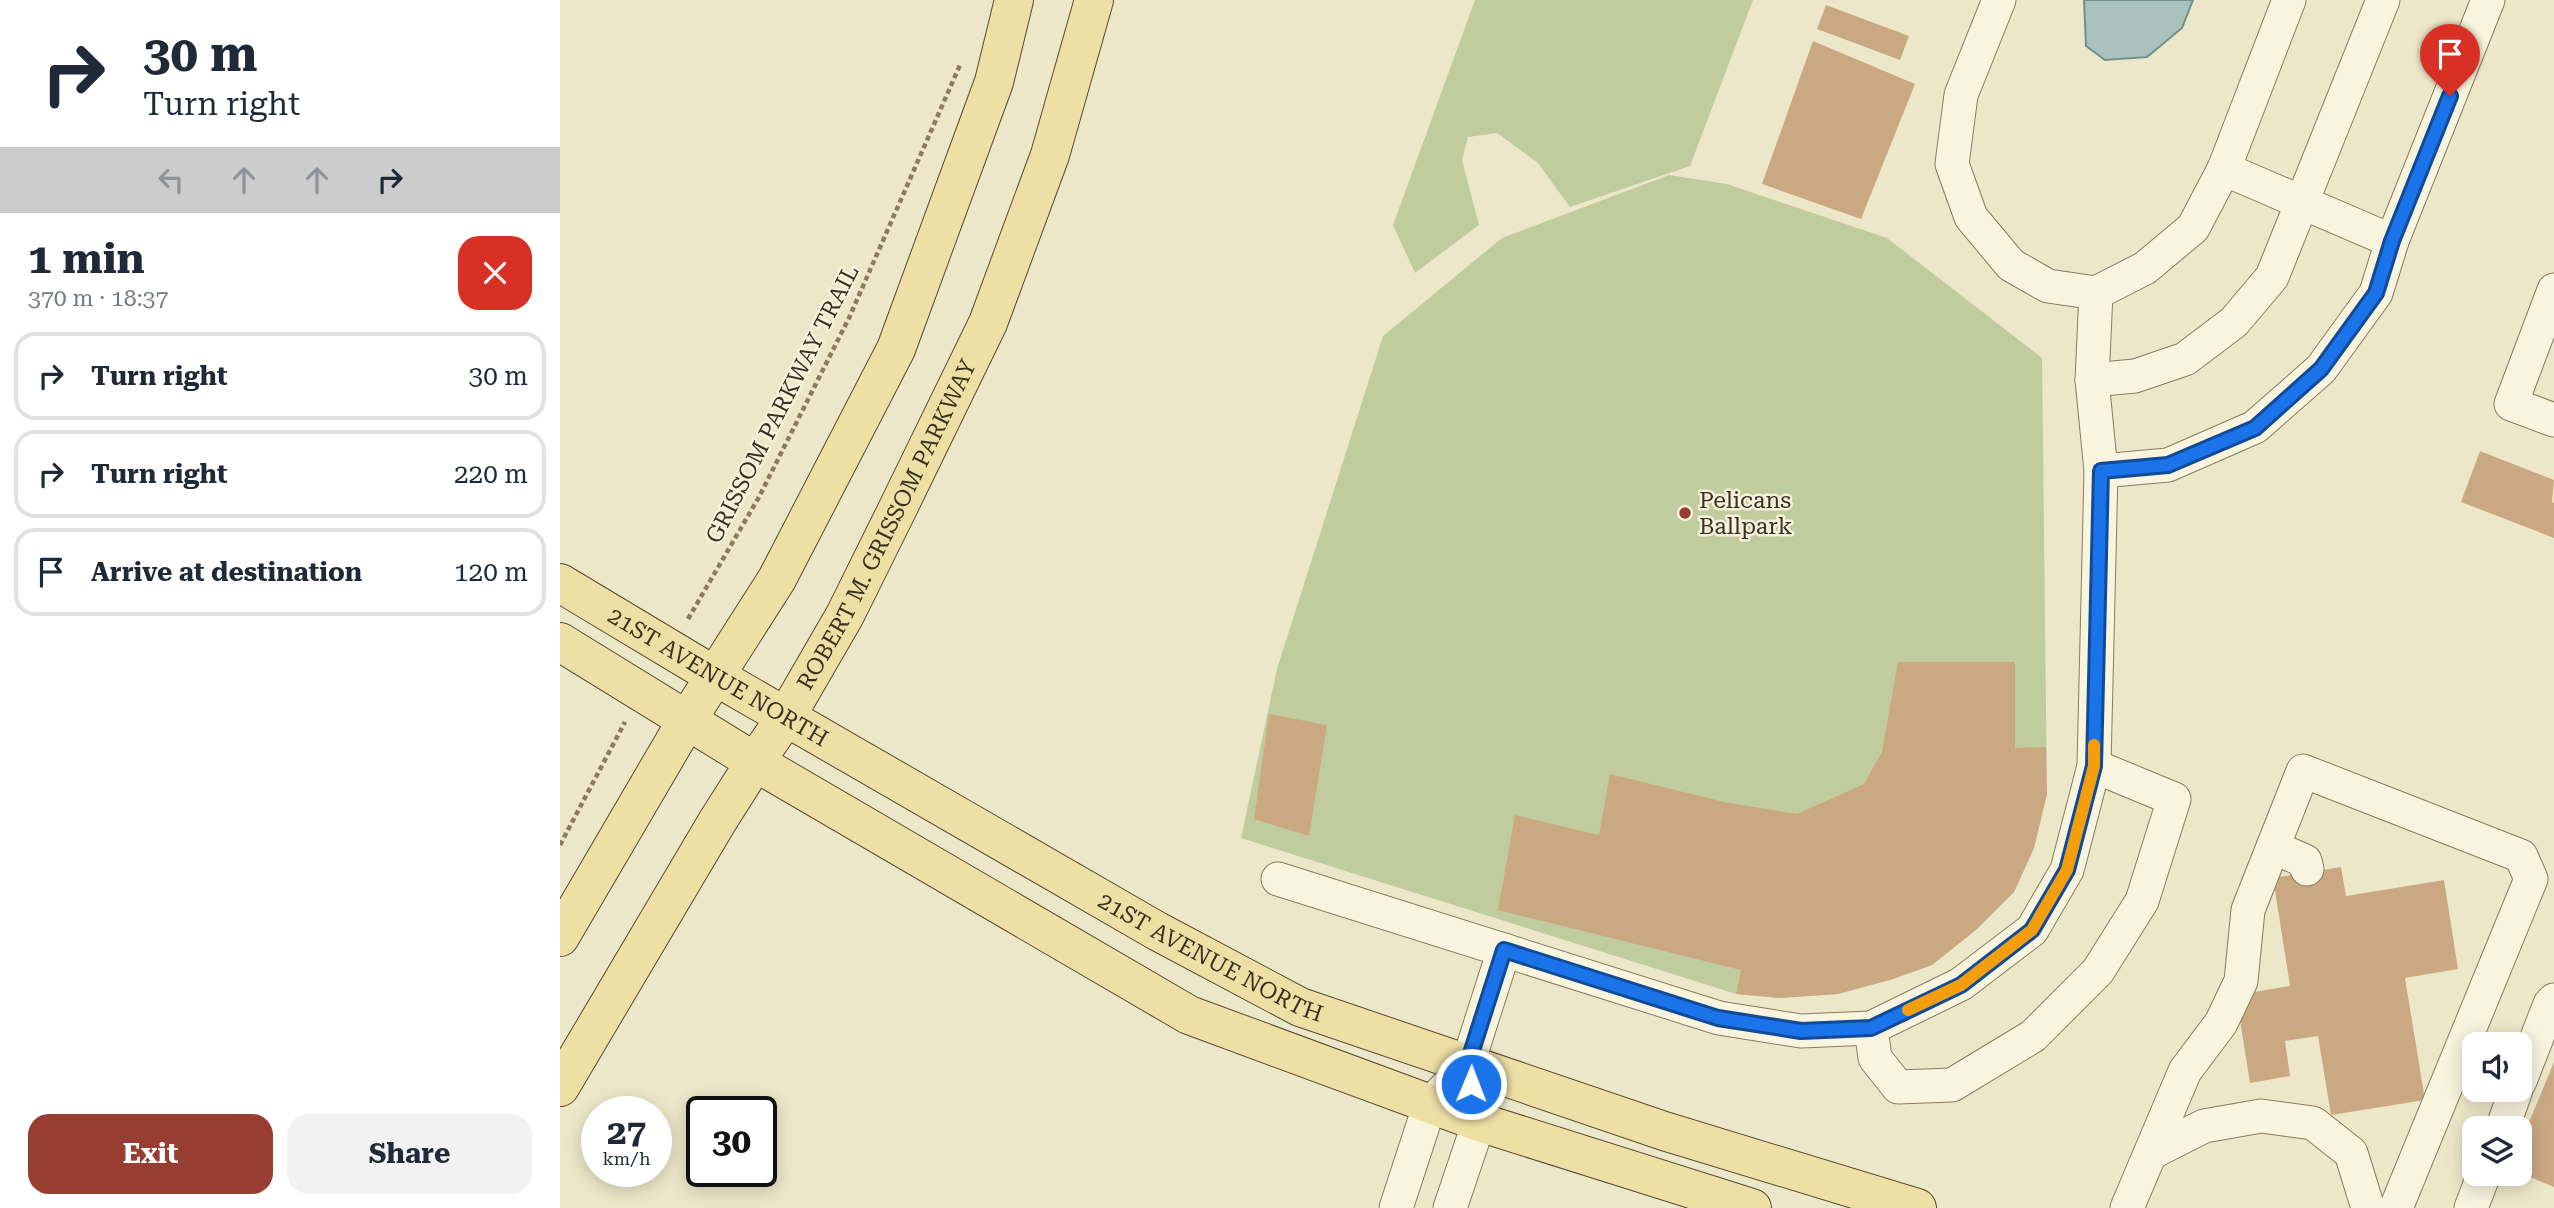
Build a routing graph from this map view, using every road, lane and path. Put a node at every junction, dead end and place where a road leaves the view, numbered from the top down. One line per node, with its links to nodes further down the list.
1 (1014, 0): 19 (main road)
2 (1094, 0): 21 (main road, ROBERT M. GRISSOM PARKWAY)
3 (1999, 0): 12 (street)
4 (2289, 0): 8 (street)
5 (2383, 0): 9 (street)
6 (2488, 0): 10 (street)
7 (964, 56): 18 (path, GRISSOM PARKWAY TRAIL)
8 (2224, 169): 9 (street); 12 (street)
9 (2304, 202): 10 (street); 13 (street)
10 (2392, 241): 15 (street)
11 (2554, 290): 14 (street)
12 (2096, 293): 13 (street)
13 (2092, 380): 15 (street)
14 (2554, 420)
15 (2101, 471): 24 (street)
16 (560, 583): 18 (main road, 21ST AVENUE NORTH)
17 (560, 642): 20 (main road)
18 (670, 649): 19 (main road, 21ST AVENUE NORTH)
19 (715, 676): 21 (main road, 21ST AVENUE NORTH); 22 (main road)
20 (641, 692): 22 (main road); 25 (path)
21 (786, 717): 23 (main road, ROBERT M. GRISSOM PARKWAY); 34 (main road, 21ST AVENUE NORTH)
22 (687, 720): 23 (main road); 29 (main road)
23 (754, 762): 35 (main road, ROBERT M. GRISSOM PARKWAY); 36 (main road)
24 (2094, 766): 32 (street); 32 (street)
25 (560, 845)
26 (2273, 847): 27 (street); 38 (street); 46 (street)
27 (2306, 869)
28 (1278, 879): 30 (street)
29 (560, 937)
30 (1504, 950): 32 (street); 34 (street)
31 (2554, 1000): 33 (street)
32 (1871, 1028)
33 (2532, 1050)
34 (1467, 1066): 36 (street); 37 (street); 43 (main road, 21ST AVENUE NORTH)
35 (560, 1087)
36 (1430, 1104): 37 (main road); 40 (street)
37 (1479, 1122): 41 (street); 42 (main road)
38 (2153, 1152): 44 (street); 45 (street)
39 (2479, 1186): 47 (street)
40 (1395, 1208)
41 (1450, 1208)
42 (1752, 1208)
43 (1917, 1208)
44 (2127, 1208)
45 (2368, 1208)
46 (2396, 1208)
47 (2471, 1208)

